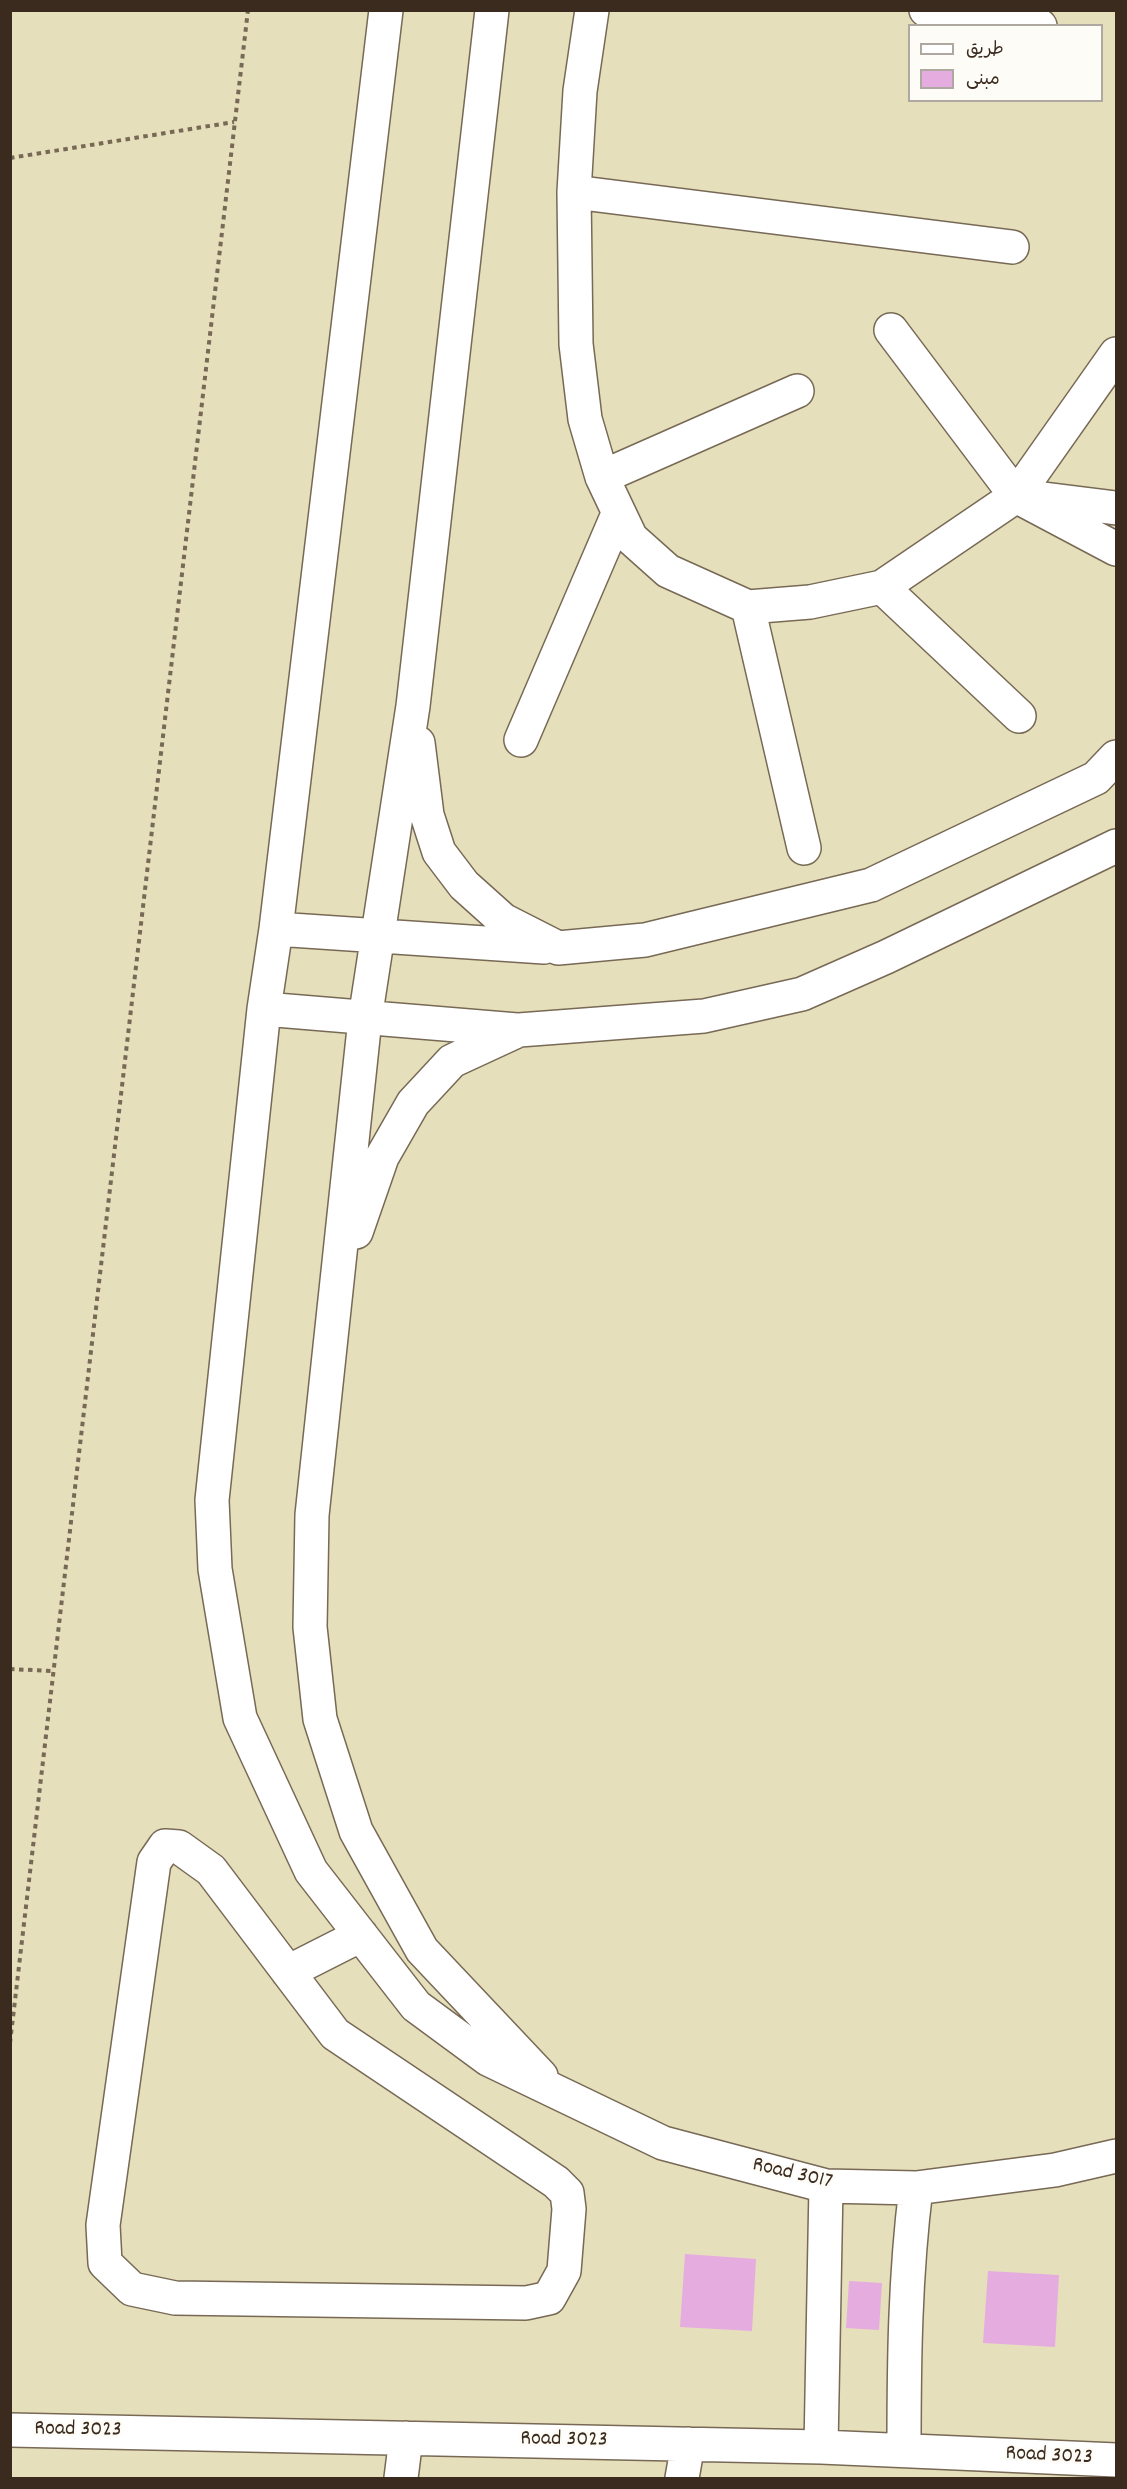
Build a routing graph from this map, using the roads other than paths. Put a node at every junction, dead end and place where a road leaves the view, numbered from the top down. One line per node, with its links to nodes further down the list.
1 (386, 10): 24 (street, Road 3017)
2 (492, 10): 18 (street)
3 (592, 10): 6 (street)
4 (926, 10): 5 (street)
5 (1026, 24)
6 (574, 192): 7 (street); 11 (street)
7 (1012, 247)
8 (891, 330): 12 (street)
9 (1116, 354): 12 (street)
10 (797, 391): 11 (street)
11 (602, 477): 14 (street)
12 (1016, 496): 13 (street); 15 (street); 16 (street)
13 (1116, 508)
14 (618, 514): 17 (street); 20 (street)
15 (1116, 549)
16 (882, 587): 17 (street); 19 (street)
17 (748, 607): 23 (street)
18 (413, 706): 25 (street); 26 (street)
19 (1019, 716)
20 (521, 740)
21 (1116, 758): 26 (street)
22 (1116, 846): 29 (street)
23 (804, 848)
24 (276, 929): 25 (street); 27 (street, Road 3017)
25 (377, 936): 26 (street); 28 (street)
26 (558, 948)
27 (264, 1009): 28 (street); 31 (street, Road 3017)
28 (364, 1019): 29 (street); 30 (street)
29 (519, 1030): 30 (street)
30 (338, 1285): 33 (street)
31 (361, 1935): 32 (street); 33 (street, Road 3017)
32 (288, 1972): 32 (street)
33 (552, 2088): 35 (street, Road 3017)
34 (1116, 2156): 36 (street, Road 3017)
35 (826, 2186): 36 (street, Road 3017); 40 (street)
36 (916, 2188): 41 (street)
37 (10, 2430): 38 (street, Road 3023)
38 (406, 2438): 39 (street, Road 3023); 44 (street)
39 (688, 2444): 40 (street, Road 3023); 45 (street)
40 (820, 2447): 41 (street, Road 3023)
41 (904, 2450): 43 (street, Road 3023)
42 (1116, 2460): 43 (street, Road 3023)
43 (961, 2466)
44 (401, 2478)
45 (682, 2478)

